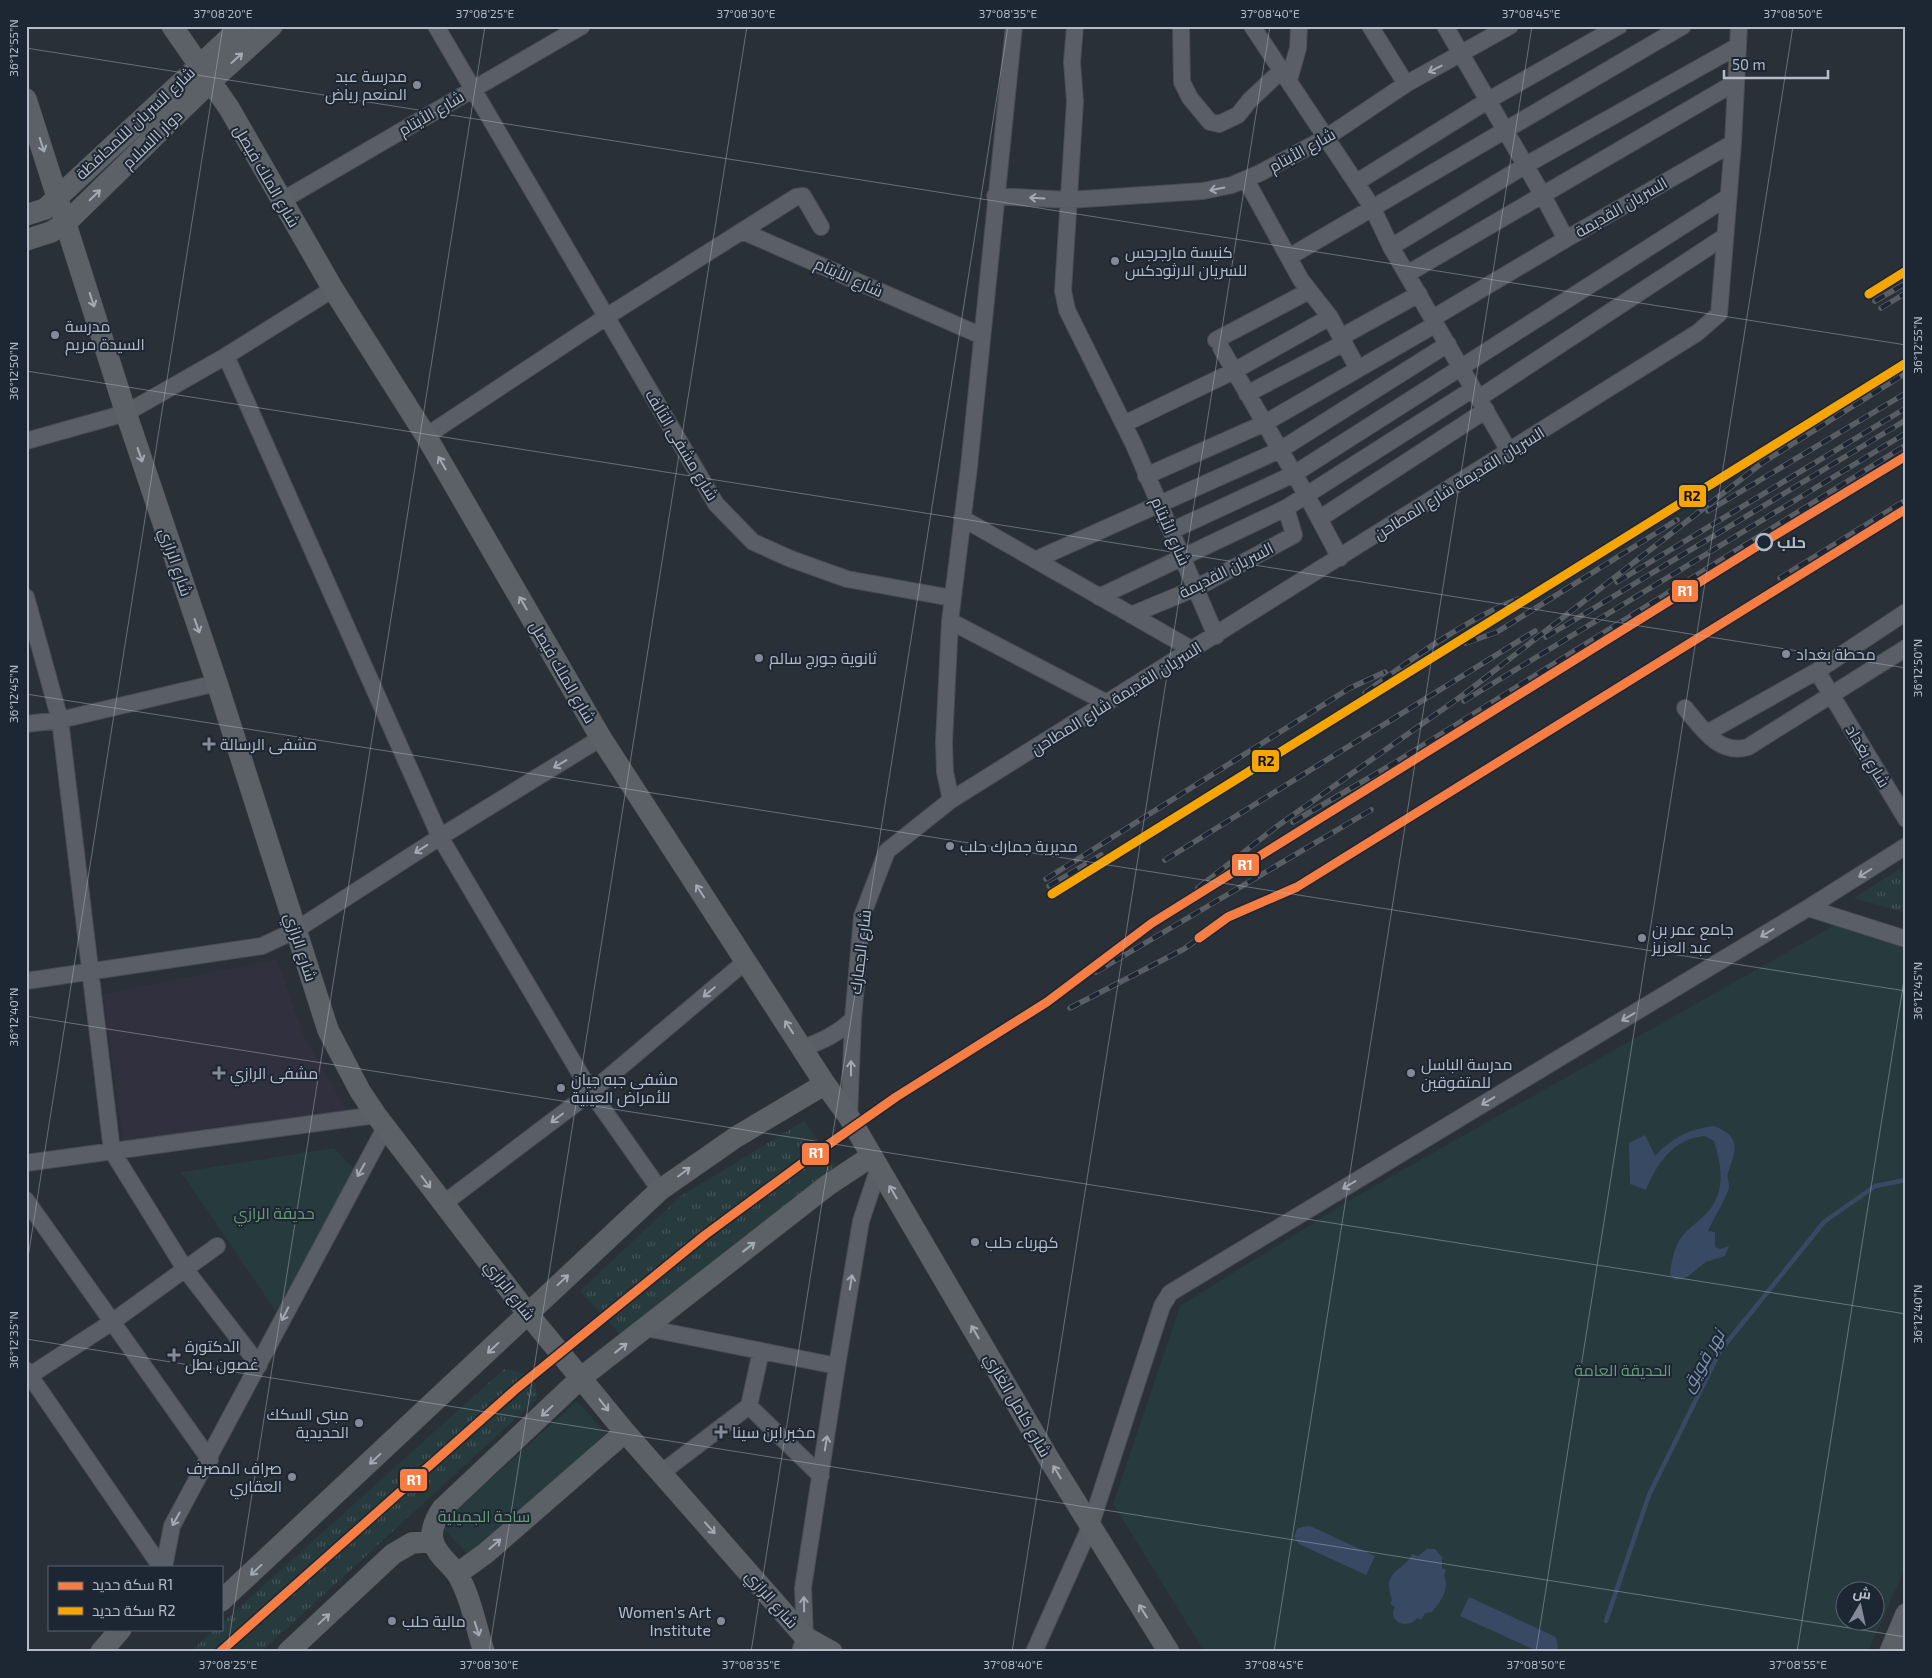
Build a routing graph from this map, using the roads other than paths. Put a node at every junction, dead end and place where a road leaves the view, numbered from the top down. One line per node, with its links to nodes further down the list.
1 (172, 26): 19 (main road, شارع الملك فيصل)
2 (242, 26): 19 (main road, شارع السريان لللمحافظة)
3 (272, 26): 19 (main road, دوار االسلام, one-way to 3)
4 (436, 26): 23 (street, شارع مشفى التآلف)
5 (582, 26): 23 (street, شارع الأيتام)
6 (1014, 26): 34 (street)
7 (1075, 26): 36 (street, شارع الأيتام)
8 (1252, 26): 20 (street)
9 (1299, 26): 20 (street)
10 (1370, 26): 22 (street)
11 (1445, 26): 18 (street, السريان القديمة)
12 (1510, 26): 18 (street, شارع الأيتام)
13 (1619, 26): 25 (street)
14 (1683, 26): 26 (street)
15 (1739, 26): 17 (street, السريان القديمة شارع المطاحن)
16 (1181, 27): 20 (street)
17 (1738, 46): 21 (street, السريان القديمة شارع المطاحن); 29 (street)
18 (1460, 56): 22 (street, شارع الأيتام, one-way to 22); 25 (street, السريان القديمة)
19 (203, 74): 33 (main road, شارع السريان لللمحافظة); 37 (main road, شارع الملك فيصل); 40 (main road, دوار االسلام, one-way to 19)
20 (1285, 75): 27 (street)
21 (1736, 82): 28 (street, السريان القديمة شارع المطاحن); 32 (street)
22 (1406, 84): 27 (street, شارع الأيتام)
23 (472, 90): 37 (street, شارع الأيتام); 52 (street, شارع مشفى التآلف)
24 (26, 99): 33 (main road, شارع الرازي, one-way to 33)
25 (1487, 101): 26 (street, السريان القديمة); 31 (street)
26 (1505, 130): 29 (street, السريان القديمة); 38 (street)
27 (1327, 138): 30 (street, شارع الأيتام); 31 (street)
28 (1733, 143): 35 (street, السريان القديمة شارع المطاحن); 45 (street, السريان القديمة)
29 (1526, 166): 32 (street, السريان القديمة); 46 (street)
30 (1246, 180): 36 (street, شارع الأيتام, one-way to 36); 47 (street)
31 (1357, 182): 38 (street)
32 (1542, 194): 45 (street, السريان القديمة); 48 (street)
33 (58, 196): 39 (main road, شارع السريان لللمحافظة); 40 (main road, شارع الرازي)
34 (995, 196): 36 (street, شارع الأيتام, one-way to 34); 55 (street)
35 (1728, 197): 43 (street, السريان القديمة شارع المطاحن); 59 (street)
36 (1069, 200): 66 (street, شارع الأيتام)
37 (281, 201): 49 (main road, شارع الملك فيصل)
38 (1372, 207): 46 (street); 47 (street)
39 (26, 215)
40 (67, 222): 44 (main road, دوار االسلام); 64 (main road, شارع الرازي, one-way to 64)
41 (821, 227): 42 (street)
42 (742, 231): 52 (street); 55 (street, شارع الأيتام)
43 (1724, 237): 63 (street); 70 (street, السريان القديمة شارع المطاحن)
44 (26, 240)
45 (1566, 240): 54 (street)
46 (1391, 247): 48 (street)
47 (1289, 257): 50 (street)
48 (1407, 274): 51 (street)
49 (333, 289): 58 (street); 67 (main road, شارع الملك فيصل)
50 (1309, 291): 53 (street); 61 (street)
51 (1419, 294): 54 (street); 56 (street)
52 (606, 317): 67 (street); 85 (street, شارع مشفى التآلف)
53 (1330, 317): 56 (street); 61 (street)
54 (1434, 321): 57 (street); 60 (street)
55 (982, 336): 76 (street)
56 (1342, 340): 60 (street); 62 (street)
57 (1448, 344): 59 (street); 69 (street)
58 (226, 356): 64 (street); 103 (street)
59 (1460, 367): 63 (street); 71 (street)
60 (1358, 369): 65 (street)
61 (1234, 371): 62 (street); 66 (street)
62 (1247, 394): 65 (street)
63 (1480, 399): 70 (street); 73 (street, السريان القديمة); 77 (street)
64 (126, 413): 68 (street); 93 (main road, شارع الرازي, one-way to 93)
65 (1265, 423): 69 (street); 72 (street)
66 (1124, 424): 72 (street, شارع الأيتام)
67 (426, 436): 100 (main road, شارع الملك فيصل, one-way to 67)
68 (26, 441)
69 (1280, 450): 71 (street); 74 (street)
70 (1509, 451): 80 (street, السريان القديمة شارع المطاحن)
71 (1294, 474): 73 (street); 78 (street)
72 (1146, 476): 74 (street, شارع الأيتام)
73 (1307, 496): 75 (street, السريان القديمة); 77 (street)
74 (1158, 504): 78 (street, شارع الأيتام); 81 (street)
75 (1286, 508): 79 (street, السريان القديمة); 82 (street, السريان القديمة)
76 (962, 518): 81 (street); 85 (street)
77 (1320, 519): 80 (street)
78 (1171, 530): 79 (street, شارع الأيتام)
79 (1183, 558): 82 (street, شارع الأيتام); 84 (street, السريان القديمة)
80 (1340, 558): 89 (street, السريان القديمة شارع المطاحن)
81 (1035, 560): 84 (street)
82 (1196, 588): 87 (street, السريان القديمة); 89 (street, شارع الأيتام)
83 (26, 597): 97 (street)
84 (1099, 597): 87 (street)
85 (952, 598): 88 (street)
86 (1906, 612): 92 (street)
87 (1131, 615): 91 (street)
88 (950, 621): 95 (street); 101 (street)
89 (1216, 636): 91 (street, السريان القديمة شارع المطاحن)
90 (1906, 648): 94 (street)
91 (1192, 650): 95 (street, السريان القديمة شارع المطاحن)
92 (1817, 671): 94 (street, شارع بغداد); 99 (street)
93 (217, 683): 97 (street); 106 (main road, شارع الرازي)
94 (1830, 694): 99 (street); 102 (street, شارع بغداد)
95 (1107, 703): 101 (street, السريان القديمة شارع المطاحن)
96 (1685, 708): 99 (street)
97 (60, 720): 98 (street); 109 (street)
98 (26, 724)
99 (1707, 734)
100 (601, 738): 103 (street, one-way to 103); 108 (main road, شارع الملك فيصل, one-way to 100)
101 (951, 800): 111 (street, شارع الجمارك)
102 (1906, 819)
103 (440, 837): 106 (street, one-way to 106); 114 (street)
104 (1906, 846): 105 (street, one-way to 105)
105 (1808, 908): 107 (street); 138 (street, one-way to 138)
106 (296, 930): 109 (street); 116 (main road, شارع الرازي)
107 (1906, 939)
108 (746, 961): 112 (main road, شارع الملك فيصل, one-way to 108); 114 (street, one-way to 114)
109 (89, 972): 110 (street); 117 (street)
110 (26, 982)
111 (853, 1019): 112 (street); 115 (street, one-way to 111)
112 (803, 1048): 113 (main road, شارع الملك فيصل)
113 (825, 1084): 115 (main road, شارع الملك فيصل); 120 (main road, one-way to 113)
114 (591, 1092): 120 (street); 122 (street, one-way to 122)
115 (849, 1117): 118 (main road, شارع الملك فيصل)
116 (380, 1122): 117 (street); 122 (main road, شارع الرازي, one-way to 122); 129 (street, one-way to 129)
117 (112, 1151): 119 (street); 124 (street)
118 (876, 1161): 127 (main road, one-way to 118); 130 (street, one-way to 118); 138 (main road, شارع كامل الغازي, one-way to 118)
119 (26, 1163)
120 (660, 1190): 125 (main road, one-way to 120)
121 (26, 1200): 126 (street)
122 (443, 1204): 125 (main road, شارع الرازي)
123 (217, 1246): 124 (street)
124 (185, 1269): 126 (street); 129 (street)
125 (528, 1314): 132 (main road, شارع الرازي); 143 (main road, one-way to 143)
126 (112, 1322): 131 (street); 135 (street)
127 (646, 1328): 128 (street); 132 (main road, one-way to 127)
128 (761, 1351): 130 (street); 133 (street)
129 (259, 1365): 135 (street)
130 (837, 1366): 137 (street, one-way to 130)
131 (27, 1374): 140 (street)
132 (582, 1377): 134 (main road, شارع الرازي, one-way to 134); 139 (main road, one-way to 139)
133 (749, 1406): 136 (street); 137 (street)
134 (625, 1432): 136 (main road, شارع الرازي); 142 (main road, one-way to 134)
135 (210, 1460): 141 (street, one-way to 141)
136 (661, 1473): 146 (main road, شارع الرازي, one-way to 146)
137 (820, 1476): 146 (street, one-way to 137)
138 (1090, 1527): 151 (street); 152 (main road, شارع كامل الغازي, one-way to 138)
139 (433, 1542): 142 (main road); 148 (main road, one-way to 139)
140 (162, 1566)
141 (163, 1566)
142 (457, 1574): 149 (main road, one-way to 149)
143 (222, 1600)
144 (1906, 1614): 153 (main road)
145 (120, 1630): 147 (main road)
146 (802, 1645): 150 (main road, شارع الرازي)
147 (101, 1652)
148 (288, 1652)
149 (484, 1652)
150 (832, 1652)
151 (1034, 1652)
152 (1168, 1652)
153 (1890, 1652)

